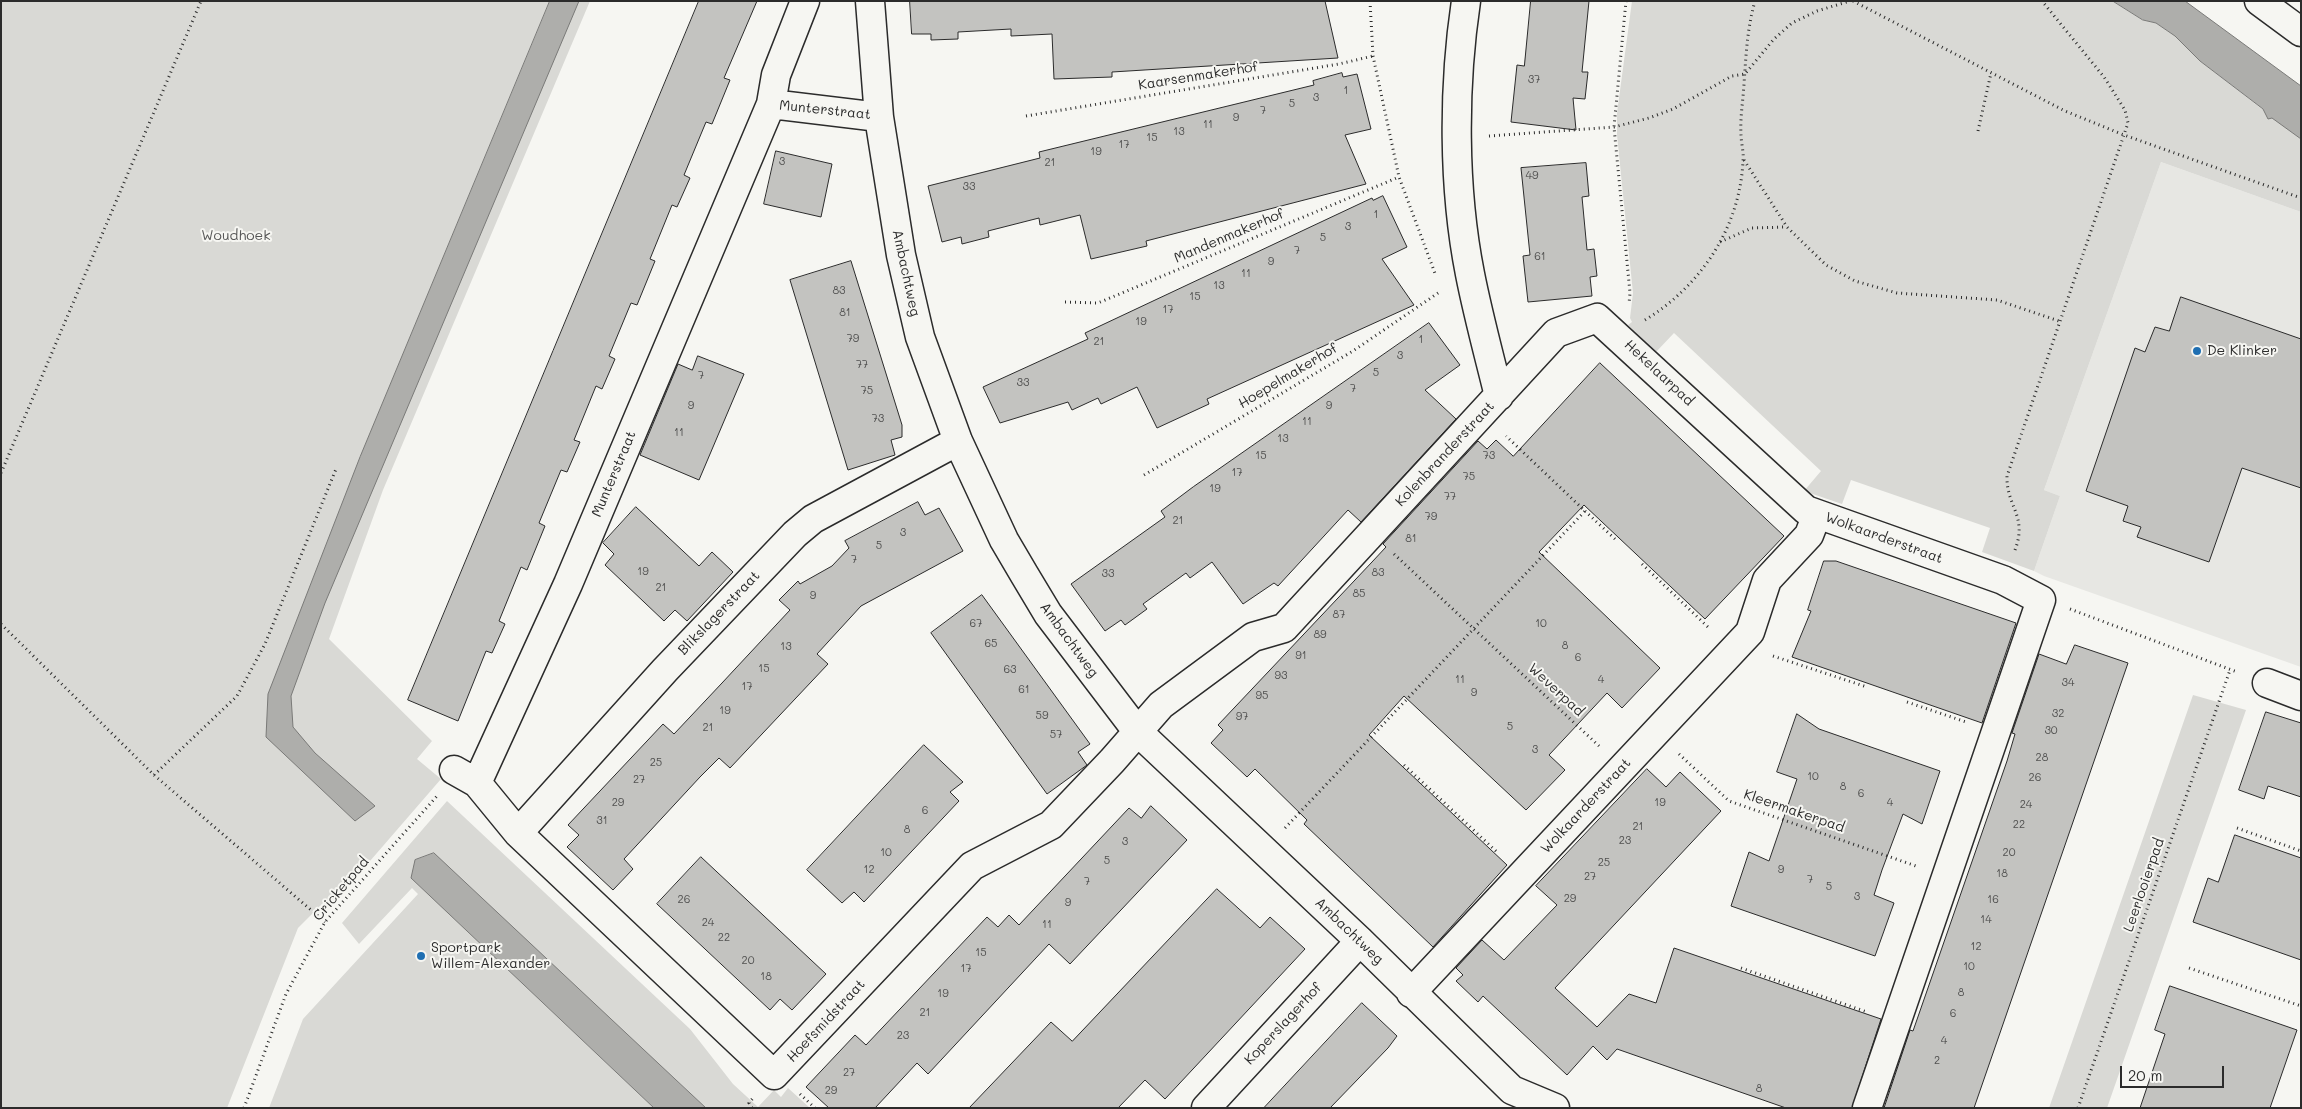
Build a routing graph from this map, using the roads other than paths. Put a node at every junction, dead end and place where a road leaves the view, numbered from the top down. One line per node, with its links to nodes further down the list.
1 (806, 1): 6 (street, Munterstraat)
2 (870, 1): 7 (street, Ambachtweg)
3 (1466, 1): 8 (street, Kolenbranderstraat)
4 (2259, 1): 5 (street)
5 (2301, 32)
6 (771, 104): 7 (street, Munterstraat); 15 (street, Munterstraat)
7 (879, 117): 9 (street, Ambachtweg)
8 (1491, 405): 10 (street, Hekelaarpad); 13 (street, Kolenbranderstraat)
9 (958, 441): 13 (street, Ambachtweg); 16 (street, Blikslagerstraat)
10 (1817, 514): 18 (street, Wolkaarderstraat); 21 (street, Wolkaarderstraat)
11 (2267, 683): 12 (street)
12 (2301, 696)
13 (1137, 731): 16 (street, Hoefsmidstraat); 17 (street, Ambachtweg)
14 (454, 770): 15 (street)
15 (478, 783): 16 (street)
16 (518, 833)
17 (1360, 941): 18 (street, Ambachtweg); 19 (street, Koperslagerhof)
18 (1411, 993): 20 (street, Ambachtweg)
19 (1206, 1108)
20 (1555, 1108)
21 (1867, 1108)

